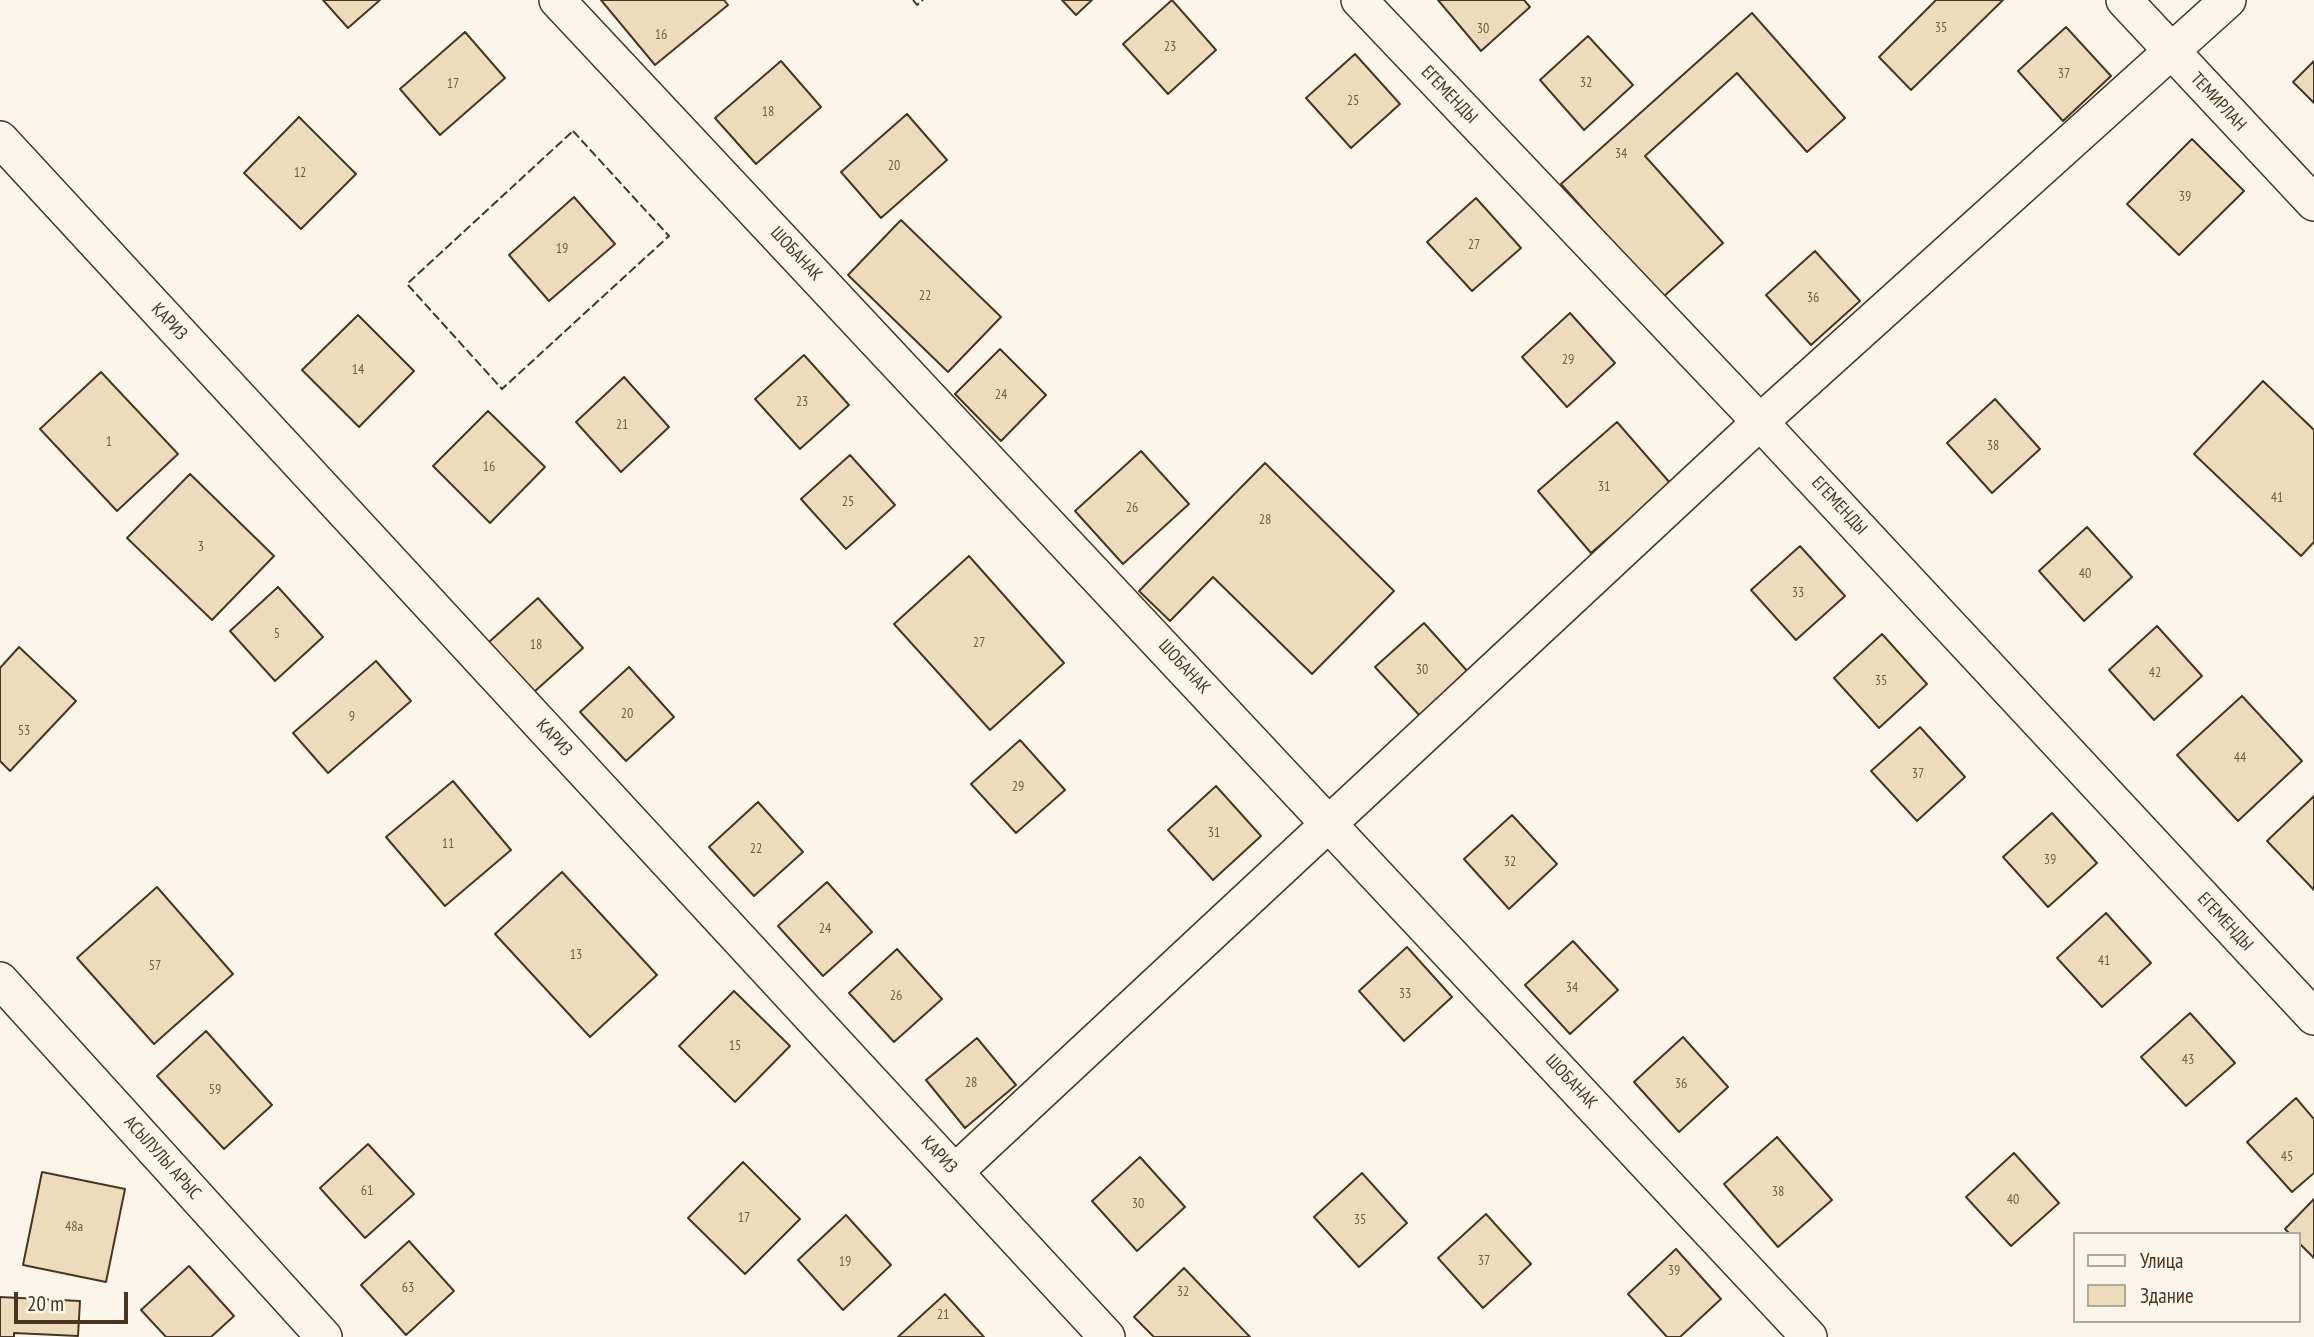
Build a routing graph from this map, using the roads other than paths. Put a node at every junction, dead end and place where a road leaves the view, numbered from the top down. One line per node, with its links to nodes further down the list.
1 (556, 0): 9 (street, ШОБАНАК)
2 (1359, 0): 8 (street, ЕГЕМЕНДЫ)
3 (2124, 0): 5 (street, ТЕМИРЛАН)
4 (2228, 0): 5 (street)
5 (2171, 52): 7 (street, ТЕМИРЛАН); 8 (street)
6 (0, 139): 12 (street, КАРИЗ)
7 (2314, 203)
8 (1760, 422): 9 (street); 11 (street, ЕГЕМЕНДЫ)
9 (1330, 822): 12 (street); 15 (street, ШОБАНАК)
10 (0, 980): 13 (street, АСЫЛУЛЫ АРЫС)
11 (2314, 1017)
12 (955, 1172): 14 (street, КАРИЗ)
13 (324, 1337)
14 (1107, 1337)
15 (1809, 1337)

